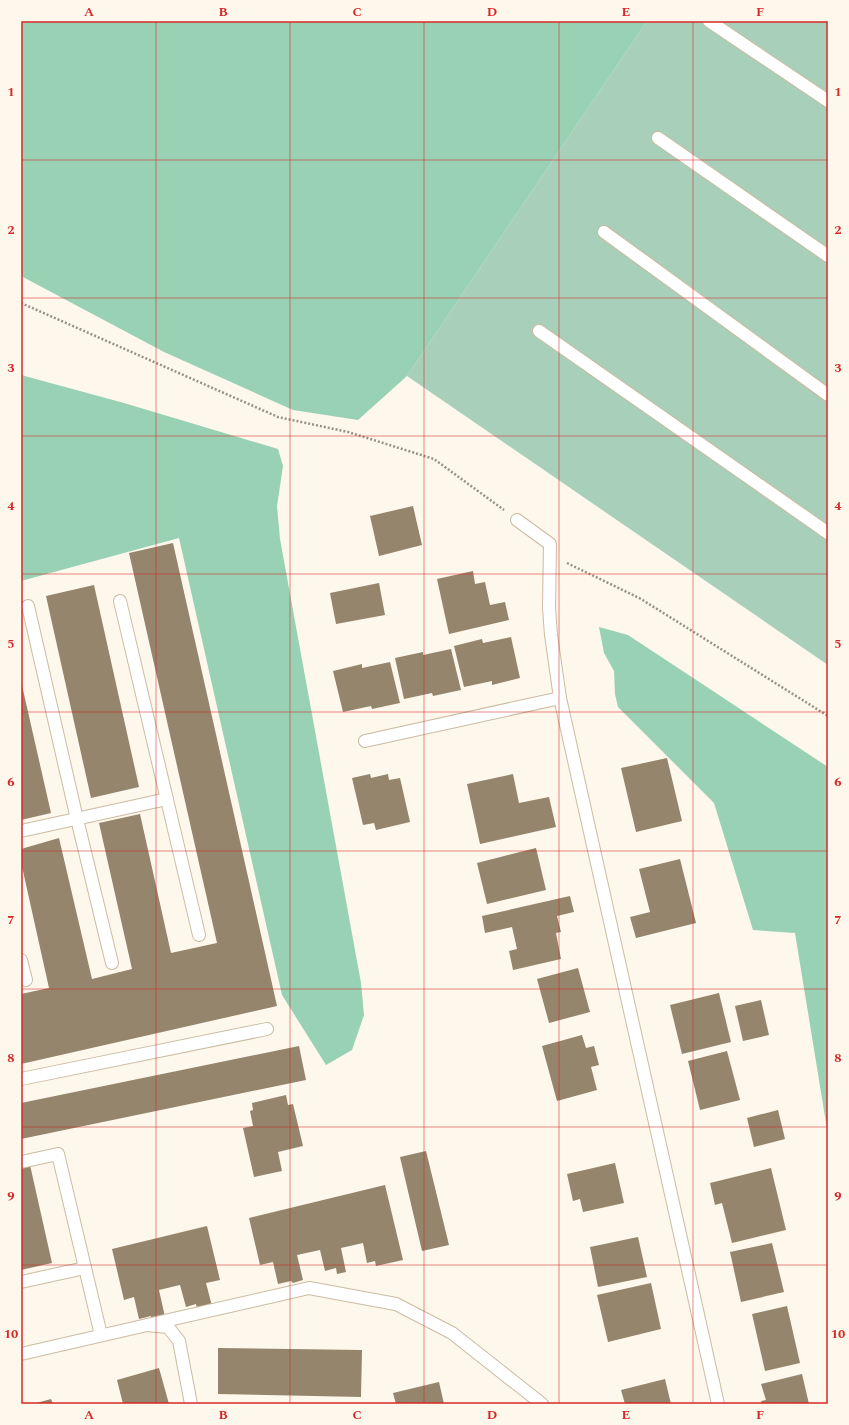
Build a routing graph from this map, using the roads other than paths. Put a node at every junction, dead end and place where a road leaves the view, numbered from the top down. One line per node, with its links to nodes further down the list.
1 (709, 21): 2 (lane)
2 (828, 101)
3 (658, 138): 5 (lane)
4 (604, 232): 7 (lane)
5 (828, 256)
6 (538, 331): 9 (lane)
7 (828, 395)
8 (517, 520): 12 (lane)
9 (828, 532)
10 (120, 602): 14 (lane)
11 (28, 606): 15 (lane)
12 (560, 698): 13 (lane); 31 (lane)
13 (365, 741)
14 (167, 799): 15 (lane); 17 (lane)
15 (77, 819): 16 (lane); 19 (lane)
16 (21, 831)
17 (199, 935)
18 (21, 960): 20 (lane)
19 (112, 963)
20 (26, 980)
21 (267, 1029): 22 (lane)
22 (21, 1079)
23 (21, 1162): 24 (lane)
24 (85, 1268): 25 (lane); 27 (lane)
25 (21, 1282)
26 (147, 1325): 27 (lane); 29 (lane); 30 (lane)
27 (101, 1335): 28 (lane)
28 (21, 1354)
29 (191, 1404)
30 (542, 1404)
31 (718, 1404)

